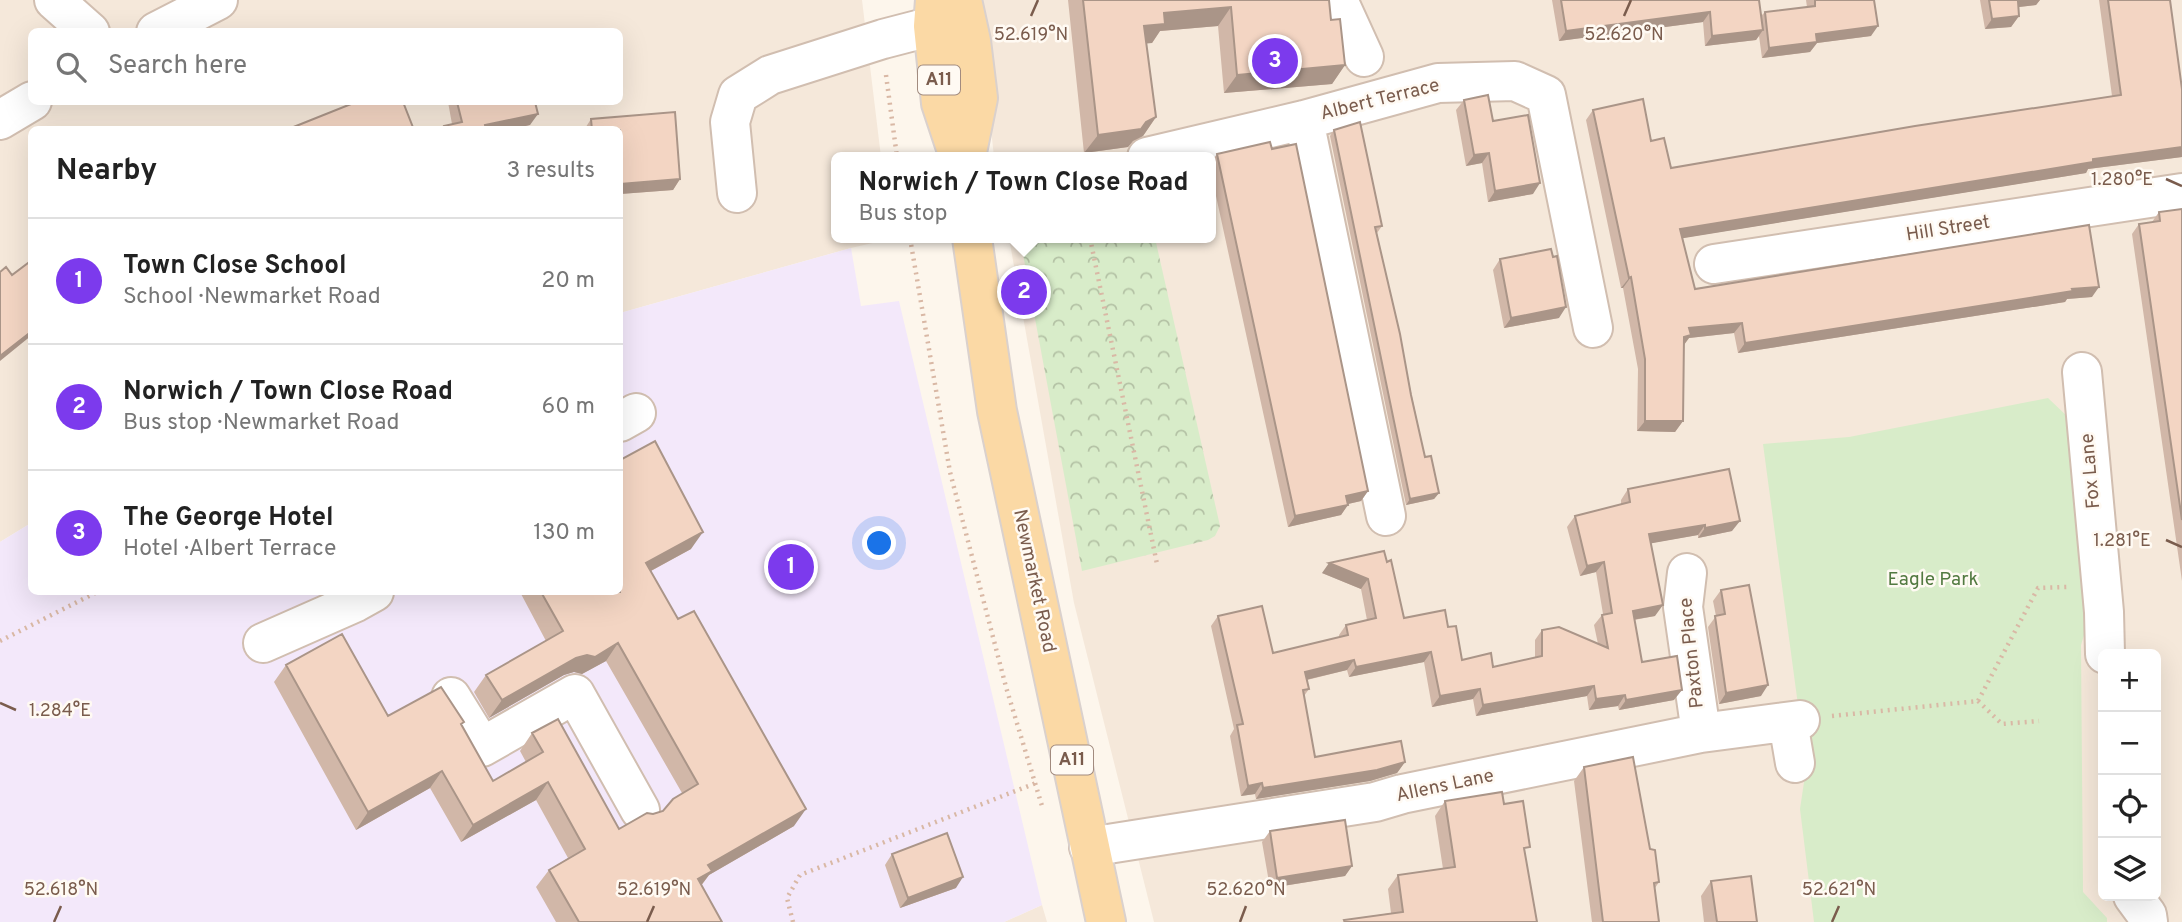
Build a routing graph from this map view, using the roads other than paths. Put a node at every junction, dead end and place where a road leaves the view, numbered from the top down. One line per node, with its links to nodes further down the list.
1 (54, 0): 7 (street)
2 (87, 0): 8 (street)
3 (218, 0): 9 (street)
4 (962, 0): 15 (main road, A11)
5 (1338, 0): 10 (street)
6 (934, 13): 14 (main road, A11); 17 (street)
7 (86, 28)
8 (90, 28)
9 (164, 28)
10 (1364, 57)
11 (28, 103): 12 (street)
12 (0, 120)
13 (1304, 120): 16 (street, Albert Terrace); 21 (street, Albert Terrace); 23 (street)
14 (957, 152)
15 (967, 152)
16 (1168, 152)
17 (737, 193)
18 (2182, 193): 20 (street, Hill Street)
19 (973, 243): 32 (main road, Newmarket Road / A11)
20 (1714, 264)
21 (1593, 328)
22 (2082, 372): 27 (street, Fox Lane)
23 (1386, 516)
24 (1687, 572): 29 (street, Paxton Place)
25 (369, 595): 26 (street)
26 (263, 643)
27 (2105, 649)
28 (451, 697): 31 (street)
29 (1701, 733): 30 (street, Allens Lane); 32 (street, Allens Lane)
30 (1794, 763)
31 (640, 810)
32 (1089, 847): 34 (main road, Newmarket Road / A11)
33 (2137, 901): 35 (street)
34 (1107, 922)
35 (2148, 922)

